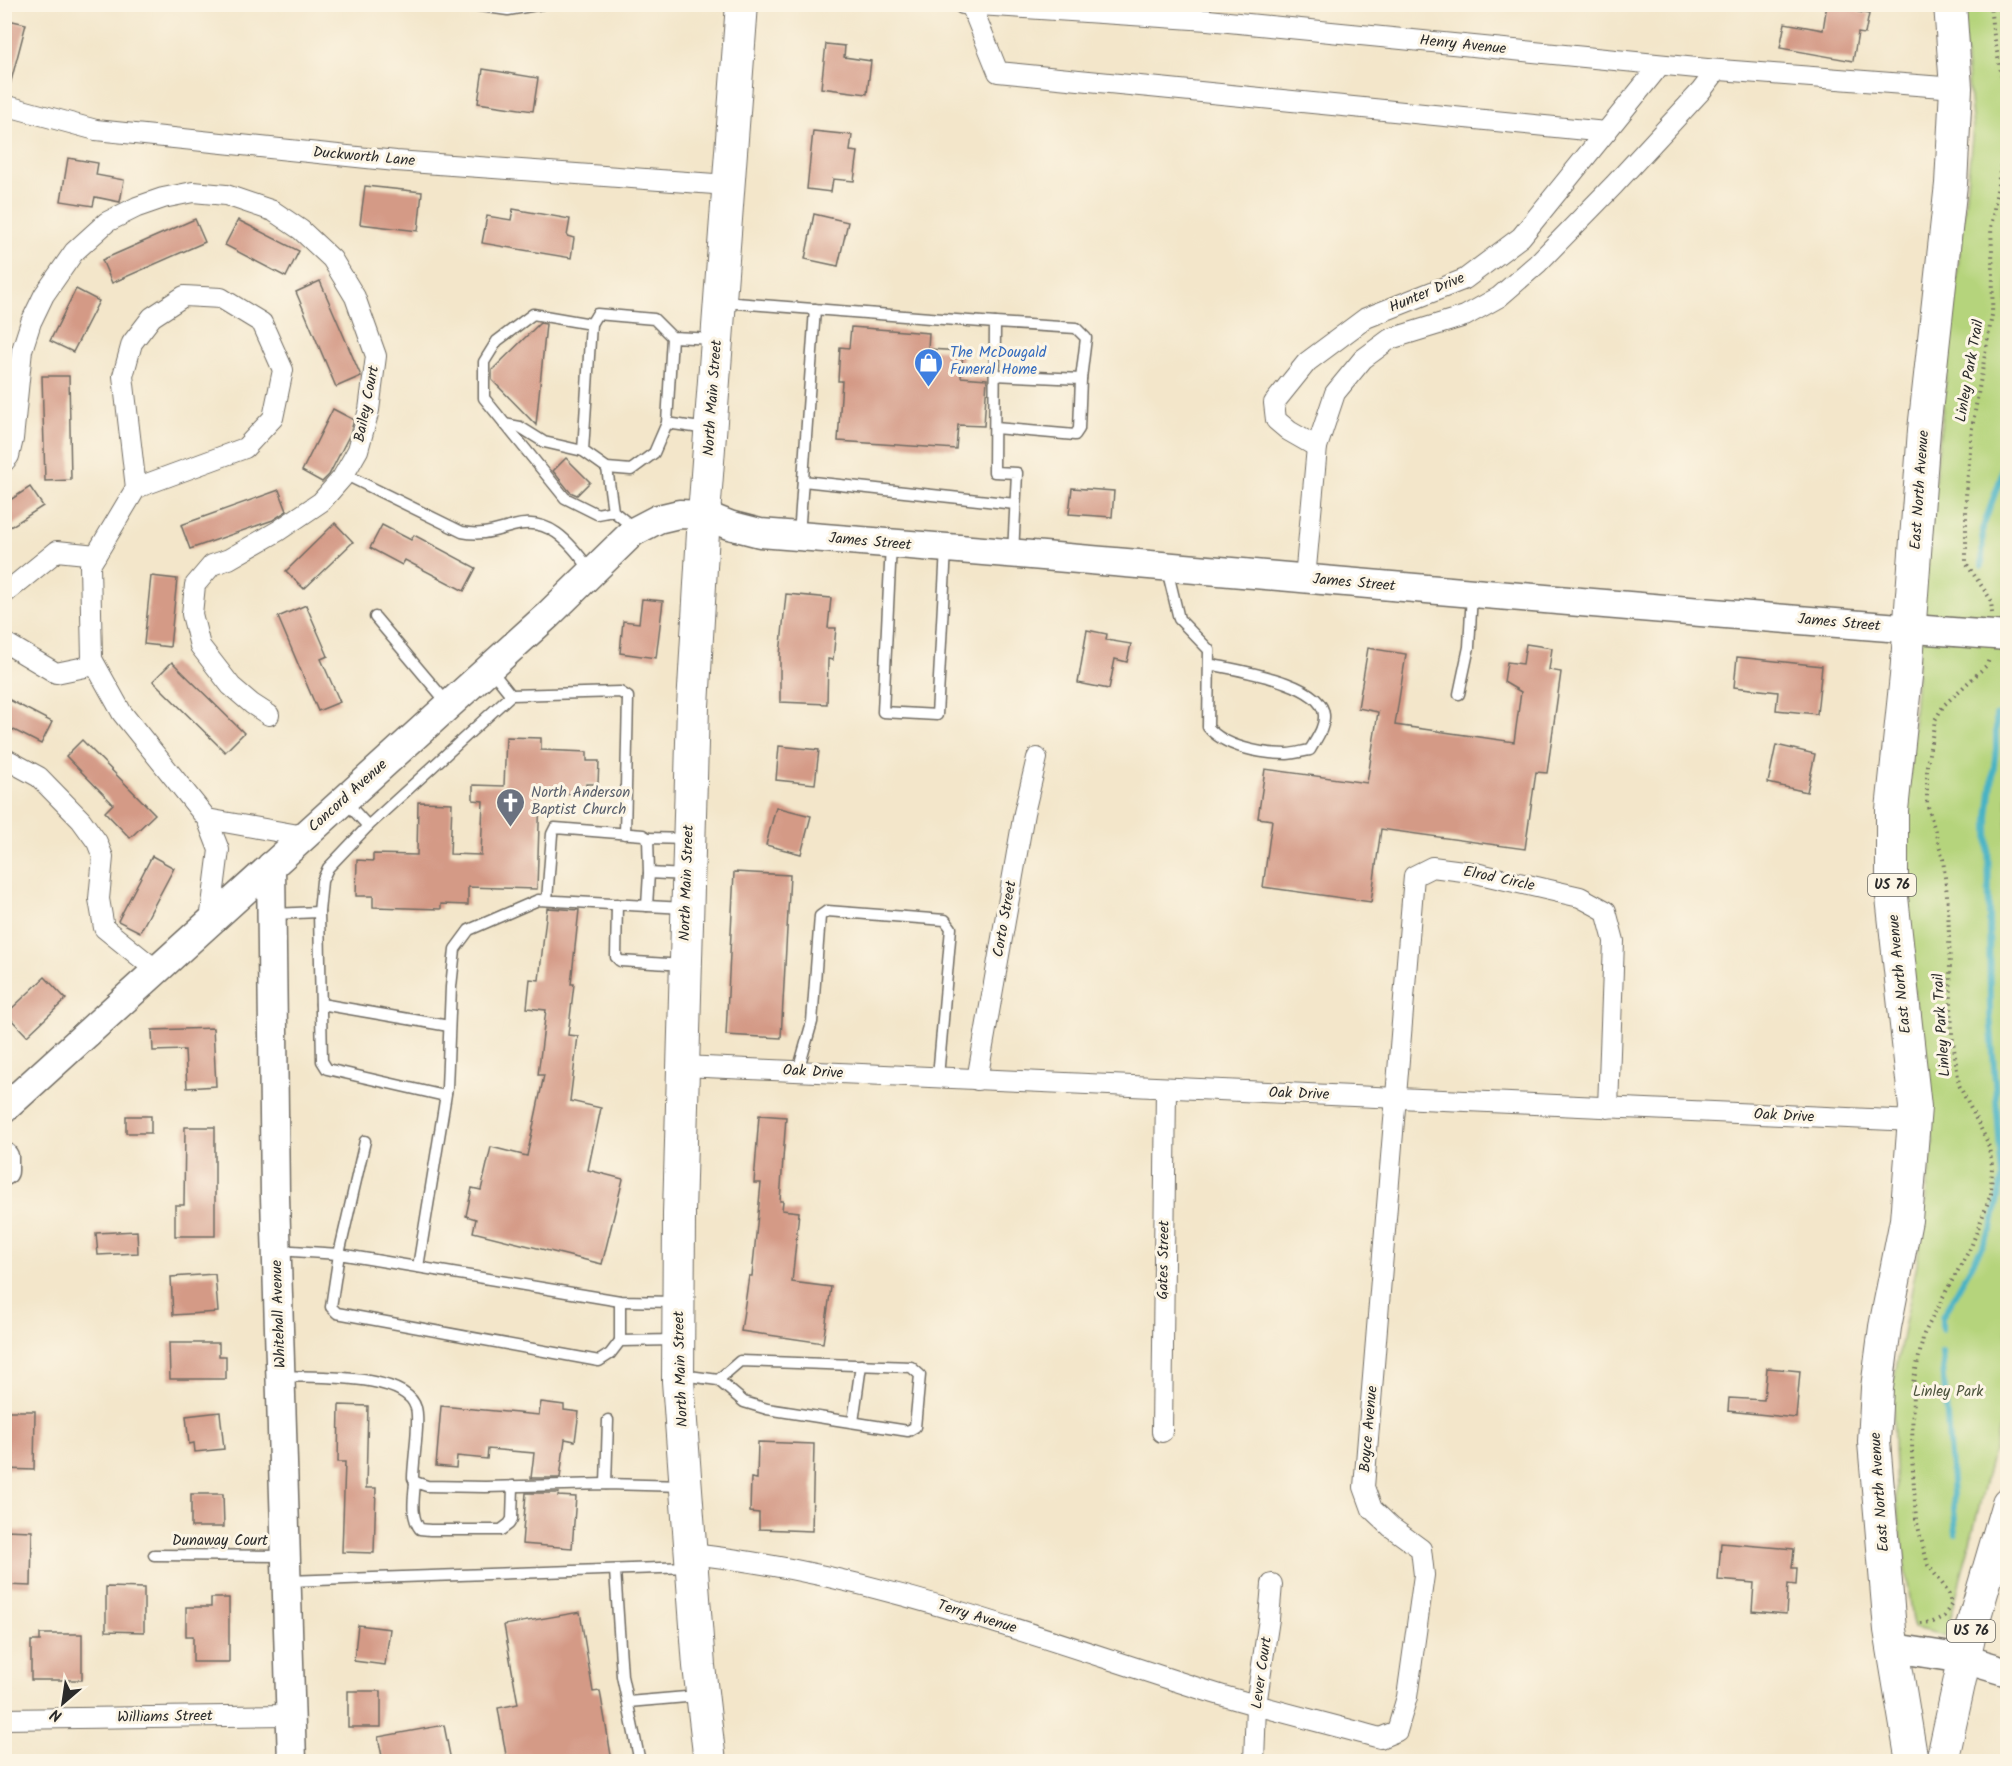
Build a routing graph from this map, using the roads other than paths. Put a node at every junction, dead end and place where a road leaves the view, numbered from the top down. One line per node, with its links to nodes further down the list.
1 (466, 4): 2 (lane)
2 (543, 4)
3 (742, 4): 12 (main road, North Main Street)
4 (963, 4): 6 (street, Henry Avenue)
5 (1950, 4): 9 (main road, East North Avenue / US 76)
6 (971, 5): 7 (street, Henry Avenue); 11 (street)
7 (1660, 65): 8 (street, Henry Avenue); 11 (street, Hunter Drive)
8 (1717, 70): 9 (street, Henry Avenue); 25 (street, Hunter Drive)
9 (1956, 88): 47 (main road, East North Avenue / US 76)
10 (4, 105): 12 (street, Duckworth Lane)
11 (1606, 132): 25 (street, Hunter Drive)
12 (728, 185): 13 (main road, North Main Street)
13 (720, 302): 14 (lane); 18 (main road, North Main Street)
14 (815, 309): 15 (lane); 30 (lane)
15 (995, 323): 19 (lane); 20 (lane)
16 (591, 324): 17 (lane); 22 (lane); 26 (lane)
17 (672, 337): 18 (lane); 21 (lane)
18 (717, 339): 24 (main road, North Main Street)
19 (995, 375): 20 (lane); 23 (lane)
20 (1082, 379): 23 (lane)
21 (667, 423): 24 (lane); 28 (lane)
22 (504, 424): 26 (lane); 33 (lane)
23 (995, 428): 32 (lane)
24 (710, 429): 34 (main road, North Main Street)
25 (1317, 447): 43 (street, Hunter Drive)
26 (584, 451): 28 (lane)
27 (4, 462): 29 (street, Bailey Court)
28 (607, 468): 33 (lane)
29 (344, 474): 42 (lane); 56 (street, Bailey Court)
30 (803, 481): 32 (lane); 36 (lane)
31 (136, 488): 31 (street); 40 (street)
32 (1015, 504): 39 (lane)
33 (613, 511): 35 (lane)
34 (704, 515): 35 (street, Concord Avenue); 36 (street, James Street); 65 (main road, North Main Street)
35 (637, 530): 42 (street, Concord Avenue)
36 (800, 536): 37 (street, James Street)
37 (891, 543): 38 (street, James Street); 38 (lane)
38 (946, 548): 39 (street, James Street)
39 (1013, 554): 41 (street, James Street)
40 (96, 555): 44 (street); 51 (street)
41 (1166, 566): 43 (street, James Street); 50 (lane)
42 (592, 573): 52 (street, Concord Avenue)
43 (1305, 579): 45 (street, James Street)
44 (4, 594)
45 (1472, 594): 47 (street, James Street); 53 (lane)
46 (375, 616): 55 (lane)
47 (1910, 629): 48 (street, James Street); 89 (main road, East North Avenue / US 76)
48 (1997, 635)
49 (4, 642): 51 (street)
50 (1209, 664): 50 (lane)
51 (95, 665): 60 (street)
52 (489, 668): 54 (lane); 55 (street, Concord Avenue)
53 (1459, 694)
54 (511, 695): 61 (lane); 62 (lane)
55 (449, 705): 59 (street, Concord Avenue)
56 (269, 715)
57 (4, 758): 77 (street)
58 (1037, 758): 83 (street, Corto Street)
59 (344, 800): 61 (lane); 63 (street, Concord Avenue)
60 (207, 819): 63 (street); 75 (street)
61 (368, 826): 73 (lane)
62 (625, 834): 64 (lane); 69 (lane)
63 (304, 836): 66 (street, Concord Avenue)
64 (648, 838): 65 (lane); 67 (lane)
65 (689, 839): 68 (main road, North Main Street)
66 (271, 866): 74 (street, Whitehall Avenue); 75 (street, Concord Avenue)
67 (649, 873): 68 (lane); 71 (lane)
68 (688, 875): 72 (main road, North Main Street)
69 (547, 900): 70 (lane); 79 (lane)
70 (617, 904): 71 (lane); 76 (lane)
71 (647, 906): 72 (lane)
72 (687, 908): 76 (main road, North Main Street)
73 (319, 912): 74 (lane); 78 (lane)
74 (271, 914): 93 (street, Whitehall Avenue)
75 (210, 921): 77 (street, Concord Avenue)
76 (685, 965): 80 (main road, North Main Street)
77 (156, 970): 88 (street, Concord Avenue)
78 (321, 1004): 79 (lane); 85 (lane)
79 (449, 1026): 85 (lane)
80 (683, 1066): 81 (street, Oak Drive); 97 (main road, North Main Street)
81 (798, 1071): 82 (street, Oak Drive); 82 (lane)
82 (938, 1077): 83 (street, Oak Drive)
83 (977, 1080): 84 (street, Oak Drive)
84 (1166, 1088): 86 (street, Oak Drive); 106 (street, Gates Street)
85 (445, 1096): 95 (lane)
86 (1395, 1098): 87 (street, Oak Drive); 87 (street, Elrod Circle); 122 (street, Boyce Avenue)
87 (1608, 1108): 89 (street, Oak Drive)
88 (4, 1109)
89 (1914, 1121): 117 (main road, East North Avenue / US 76)
90 (365, 1141): 94 (lane)
91 (4, 1157): 92 (street)
92 (4, 1171)
93 (277, 1250): 94 (lane); 102 (street, Whitehall Avenue)
94 (339, 1254): 95 (lane); 99 (lane)
95 (418, 1267): 96 (lane)
96 (620, 1301): 97 (lane); 99 (lane)
97 (678, 1302): 98 (main road, North Main Street)
98 (677, 1340): 99 (lane); 101 (main road, North Main Street)
99 (620, 1341)
100 (861, 1365): 103 (lane); 105 (lane); 105 (lane)
101 (678, 1374): 103 (lane); 110 (main road, North Main Street)
102 (281, 1376): 107 (lane); 114 (street, Whitehall Avenue)
103 (718, 1380): 105 (lane)
104 (608, 1420): 108 (lane)
105 (853, 1422)
106 (1162, 1432)
107 (415, 1482): 109 (lane); 109 (lane)
108 (606, 1484): 109 (lane); 110 (lane)
109 (513, 1486)
110 (687, 1486): 113 (main road, North Main Street)
111 (2007, 1503): 118 (main road, US 76)
112 (154, 1555): 114 (lane, Dunaway Court)
113 (692, 1560): 115 (lane, Dunaway Court); 120 (main road, North Main Street); 122 (street, Terry Avenue)
114 (286, 1569): 115 (lane, Dunaway Court); 123 (street, Whitehall Avenue)
115 (615, 1569): 121 (lane)
116 (1272, 1584): 122 (street, Lever Court)
117 (1894, 1648): 118 (street); 129 (main road, East North Avenue / US 76)
118 (1964, 1659): 119 (street); 130 (main road, US 76)
119 (2007, 1672)
120 (702, 1695): 121 (lane); 127 (main road, North Main Street)
121 (628, 1702): 126 (lane)
122 (1256, 1704): 128 (street, Lever Court)
123 (290, 1715): 124 (street, Williams Street); 125 (street, Whitehall Avenue)
124 (4, 1719)
125 (292, 1761)
126 (640, 1761)
127 (710, 1761)
128 (1254, 1761)
129 (1912, 1761)
130 (1942, 1761)

